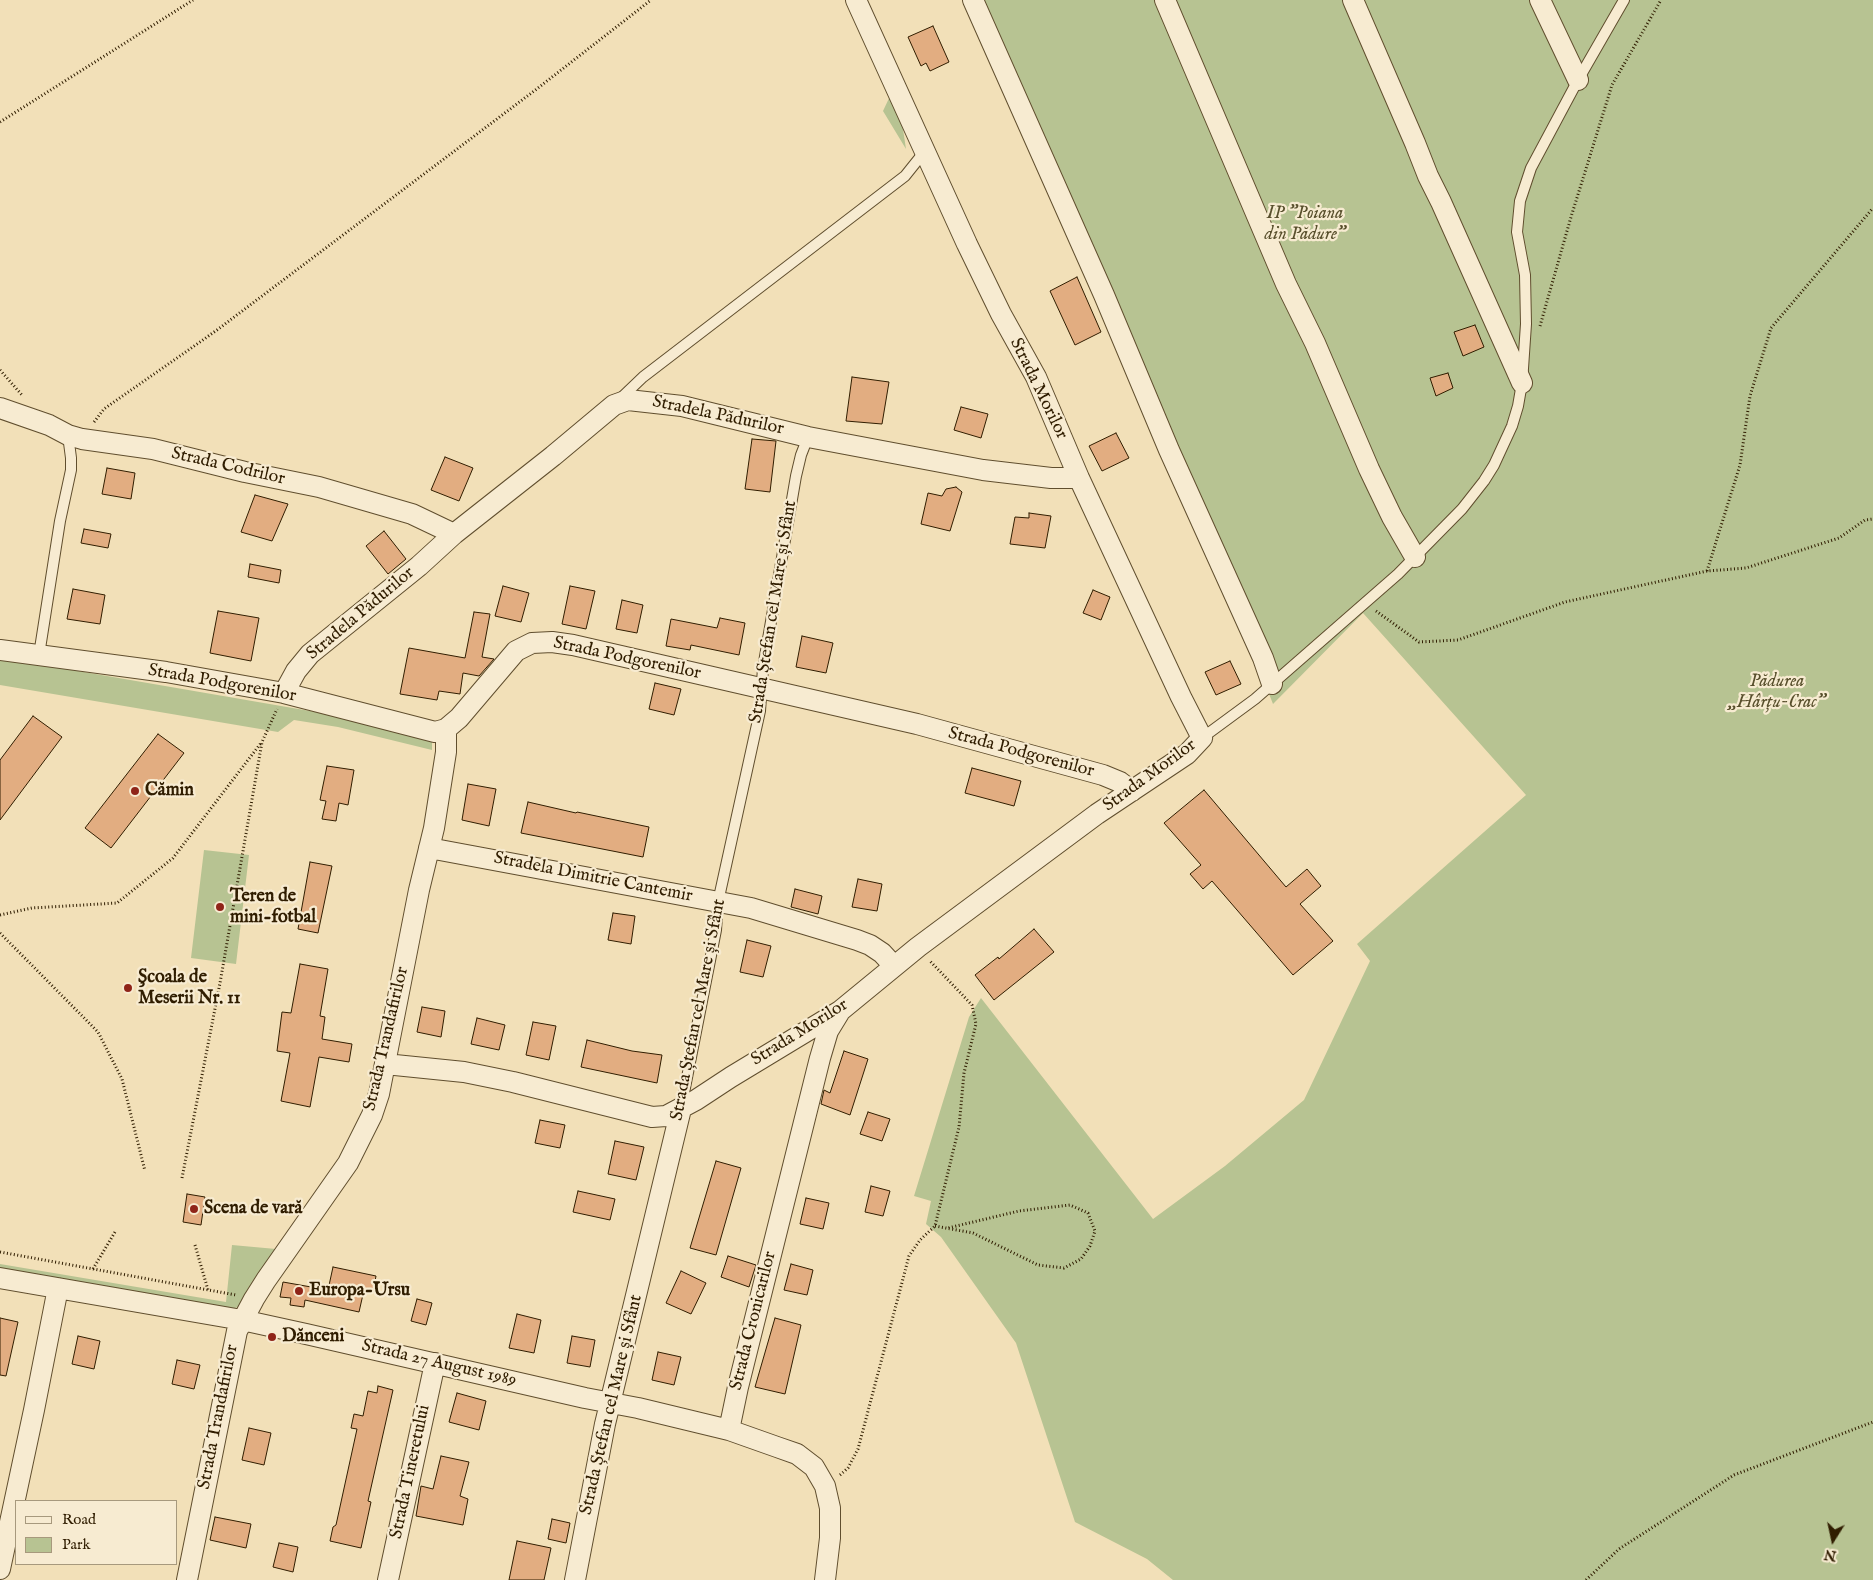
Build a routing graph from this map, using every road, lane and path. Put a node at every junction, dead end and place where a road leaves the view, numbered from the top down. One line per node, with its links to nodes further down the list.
1 (193, 0): 11 (path)
2 (651, 0): 18 (path)
3 (856, 0): 12 (street, Strada Morilor)
4 (973, 0): 28 (street)
5 (1164, 0): 23 (street)
6 (1353, 0): 15 (street)
7 (1540, 0): 10 (street)
8 (1624, 0): 10 (lane)
9 (1661, 0): 14 (path)
10 (1578, 80): 15 (lane)
11 (0, 122)
12 (925, 151): 16 (lane); 20 (street, Strada Morilor)
13 (1873, 208): 24 (path)
14 (1538, 335)
15 (1522, 383): 23 (lane)
16 (614, 405): 19 (street, Stradela Pădurilor); 22 (street, Stradela Pădurilor)
17 (0, 408): 18 (street, Strada Codrilor)
18 (75, 437): 22 (street, Strada Codrilor); 27 (lane)
19 (808, 437): 20 (street, Stradela Pădurilor); 29 (lane, Strada Ștefan cel Mare și Sfânt)
20 (1079, 478): 32 (street, Strada Morilor)
21 (1873, 519): 24 (path)
22 (454, 534): 30 (street, Stradela Pădurilor)
23 (1415, 557): 25 (lane)
24 (1707, 571): 25 (path)
25 (1365, 604): 28 (lane)
26 (0, 650): 27 (street, Strada Podgorenilor)
27 (39, 655): 30 (street, Strada Podgorenilor)
28 (1272, 684): 32 (lane)
29 (762, 688): 31 (street, Strada Podgorenilor); 34 (street, Strada Podgorenilor); 36 (lane, Strada Ștefan cel Mare și Sfânt)
30 (284, 693): 31 (street, Strada Podgorenilor); 33 (path)
31 (446, 729): 35 (street, Strada Trandafirilor)
32 (1202, 738): 34 (street, Strada Morilor)
33 (262, 742): 37 (path); 45 (path)
34 (1132, 791): 39 (street, Strada Morilor)
35 (429, 848): 36 (street, Stradela Dimitrie Cantemir); 42 (street, Strada Trandafirilor)
36 (718, 902): 40 (street, Stradela Dimitrie Cantemir); 43 (lane, Strada Ștefan cel Mare și Sfânt)
37 (0, 915)
38 (0, 933): 44 (path)
39 (918, 947): 40 (street, Strada Morilor); 46 (path)
40 (894, 966): 41 (street, Strada Morilor)
41 (840, 1011): 43 (street, Strada Morilor); 60 (street, Strada Cronicarilor)
42 (385, 1064): 43 (street, Strada Morilor); 55 (street, Strada Trandafirilor)
43 (681, 1109): 58 (street, Strada Ștefan cel Mare și Sfânt)
44 (145, 1171)
45 (182, 1178)
46 (935, 1226): 47 (path); 61 (path)
47 (948, 1228): 47 (path)
48 (115, 1232): 51 (path)
49 (195, 1245): 54 (path)
50 (0, 1252): 51 (path)
51 (93, 1269): 54 (path)
52 (0, 1278): 53 (street, Strada 27 August 1989)
53 (58, 1288): 56 (street, Strada 27 August 1989); 62 (street)
54 (208, 1290): 55 (path)
55 (254, 1299): 56 (street, Strada Trandafirilor)
56 (242, 1320): 57 (street, Strada 27 August 1989); 64 (street, Strada Trandafirilor)
57 (435, 1363): 58 (street, Strada 27 August 1989); 65 (street, Strada Tineretului)
58 (610, 1402): 60 (street, Strada 27 August 1989); 66 (street, Strada Ștefan cel Mare și Sfânt)
59 (1873, 1422): 67 (path)
60 (729, 1430): 61 (street)
61 (825, 1486): 63 (street)
62 (0, 1569)
63 (830, 1577)
64 (187, 1580)
65 (388, 1580)
66 (575, 1580)
67 (1586, 1580)

